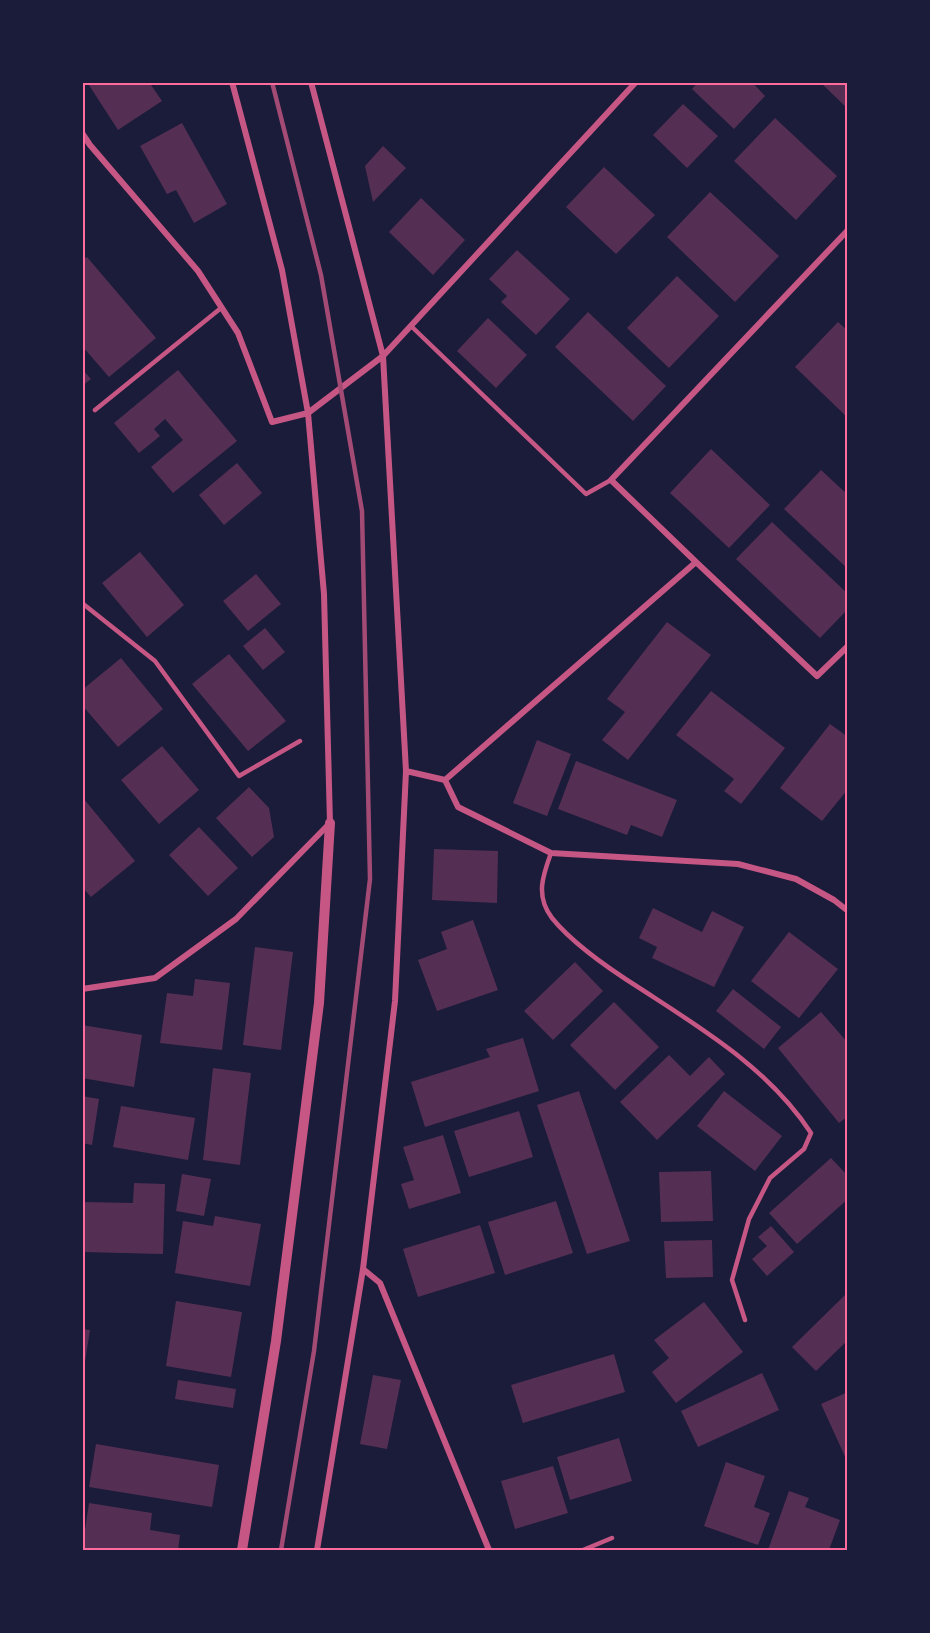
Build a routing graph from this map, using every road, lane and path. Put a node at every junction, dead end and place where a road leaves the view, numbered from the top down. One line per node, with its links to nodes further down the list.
1 (232, 82): 12 (street)
2 (311, 82): 10 (street)
3 (636, 82): 9 (street)
4 (82, 133): 5 (street)
5 (90, 145): 6 (street); 8 (street)
6 (82, 150)
7 (848, 230): 13 (street)
8 (221, 308): 11 (lane); 12 (street)
9 (411, 326): 10 (street); 13 (lane)
10 (383, 356): 12 (street); 18 (street)
11 (95, 410)
12 (308, 413): 20 (street)
13 (611, 480): 14 (street)
14 (696, 562): 16 (street); 19 (street)
15 (82, 603): 17 (lane)
16 (848, 646)
17 (300, 741)
18 (406, 771): 19 (street); 24 (street)
19 (445, 780): 21 (street)
20 (330, 823): 23 (street); 27 (street)
21 (551, 853): 22 (street); 25 (lane)
22 (848, 911)
23 (82, 989)
24 (363, 1269): 28 (street); 29 (street)
25 (745, 1320)
26 (612, 1538): 30 (lane)
27 (242, 1551)
28 (317, 1551)
29 (489, 1551)
30 (583, 1551)

